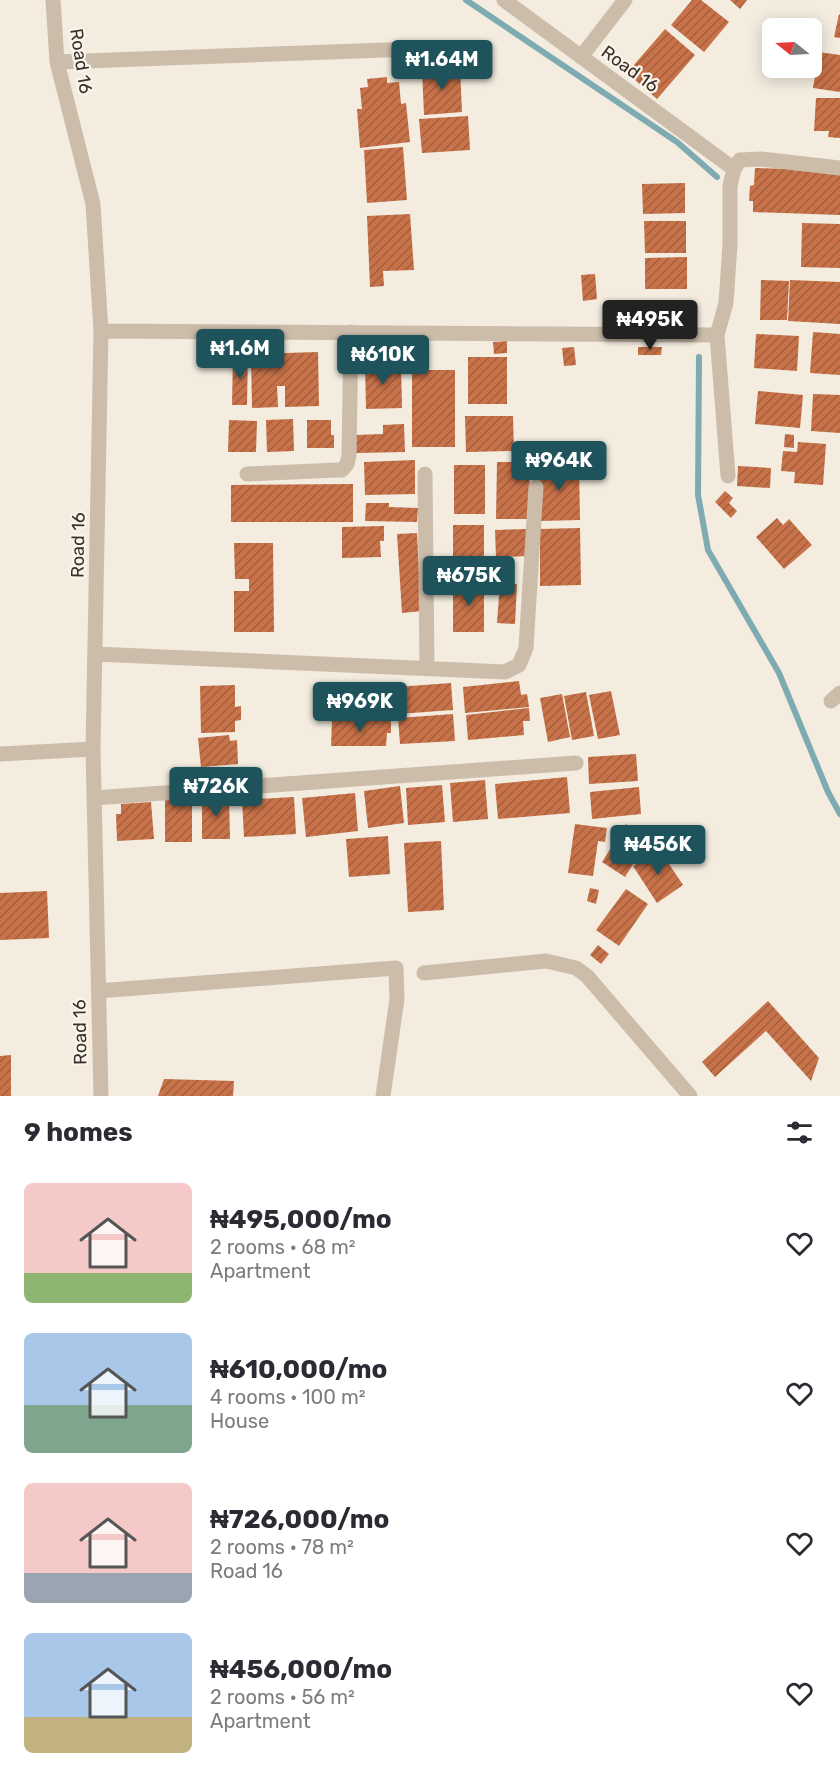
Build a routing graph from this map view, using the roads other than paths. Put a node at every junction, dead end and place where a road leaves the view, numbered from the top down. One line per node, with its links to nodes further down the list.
1 (53, 0): 6 (street, Road 16)
2 (504, 0): 5 (street, Road 16)
3 (625, 0): 5 (street)
4 (440, 48): 6 (street)
5 (581, 57): 8 (street, Road 16)
6 (57, 62): 9 (street, Road 16)
7 (840, 168): 8 (street)
8 (734, 169): 11 (street)
9 (101, 331): 10 (street); 16 (street, Road 16)
10 (351, 332): 11 (street); 12 (street)
11 (717, 335): 14 (street)
12 (247, 474)
13 (425, 474): 17 (street)
14 (729, 476)
15 (536, 488): 17 (street)
16 (95, 654): 17 (street); 18 (street, Road 16)
17 (427, 669)
18 (93, 749): 19 (street); 21 (street, Road 16)
19 (0, 754)
20 (576, 763): 21 (street)
21 (94, 798): 23 (street, Road 16)
22 (424, 973): 26 (street)
23 (98, 991): 24 (street, Road 16); 25 (street)
24 (101, 1096)
25 (384, 1096)
26 (690, 1096)

